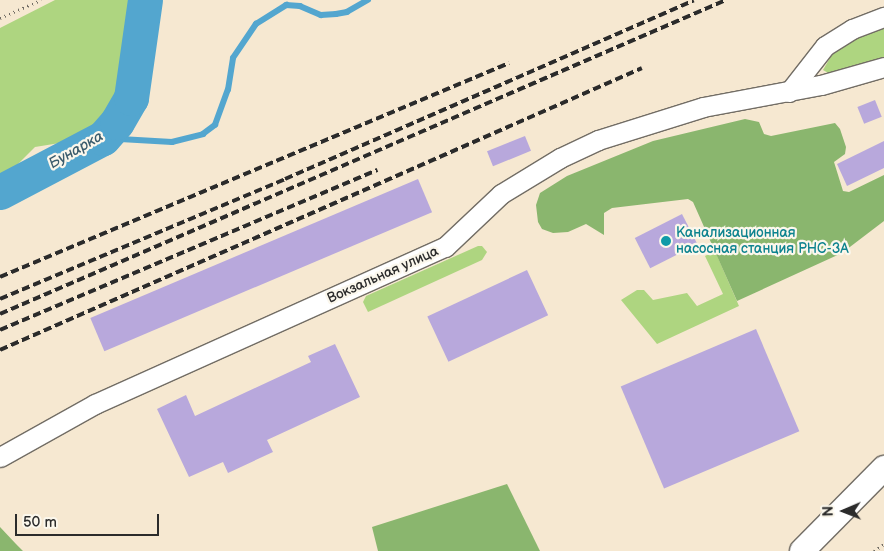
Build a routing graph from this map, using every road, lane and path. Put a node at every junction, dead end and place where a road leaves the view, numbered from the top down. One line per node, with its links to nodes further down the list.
1 (40, 0): 3 (path)
2 (884, 17): 5 (street)
3 (0, 18)
4 (884, 67): 5 (street, Вокзальная улица)
5 (789, 92): 6 (street, Вокзальная улица)
6 (0, 457)
7 (884, 468): 12 (street)
8 (884, 489): 12 (street)
9 (884, 544): 11 (path)
10 (884, 549): 11 (path)
11 (875, 550)
12 (802, 551)

